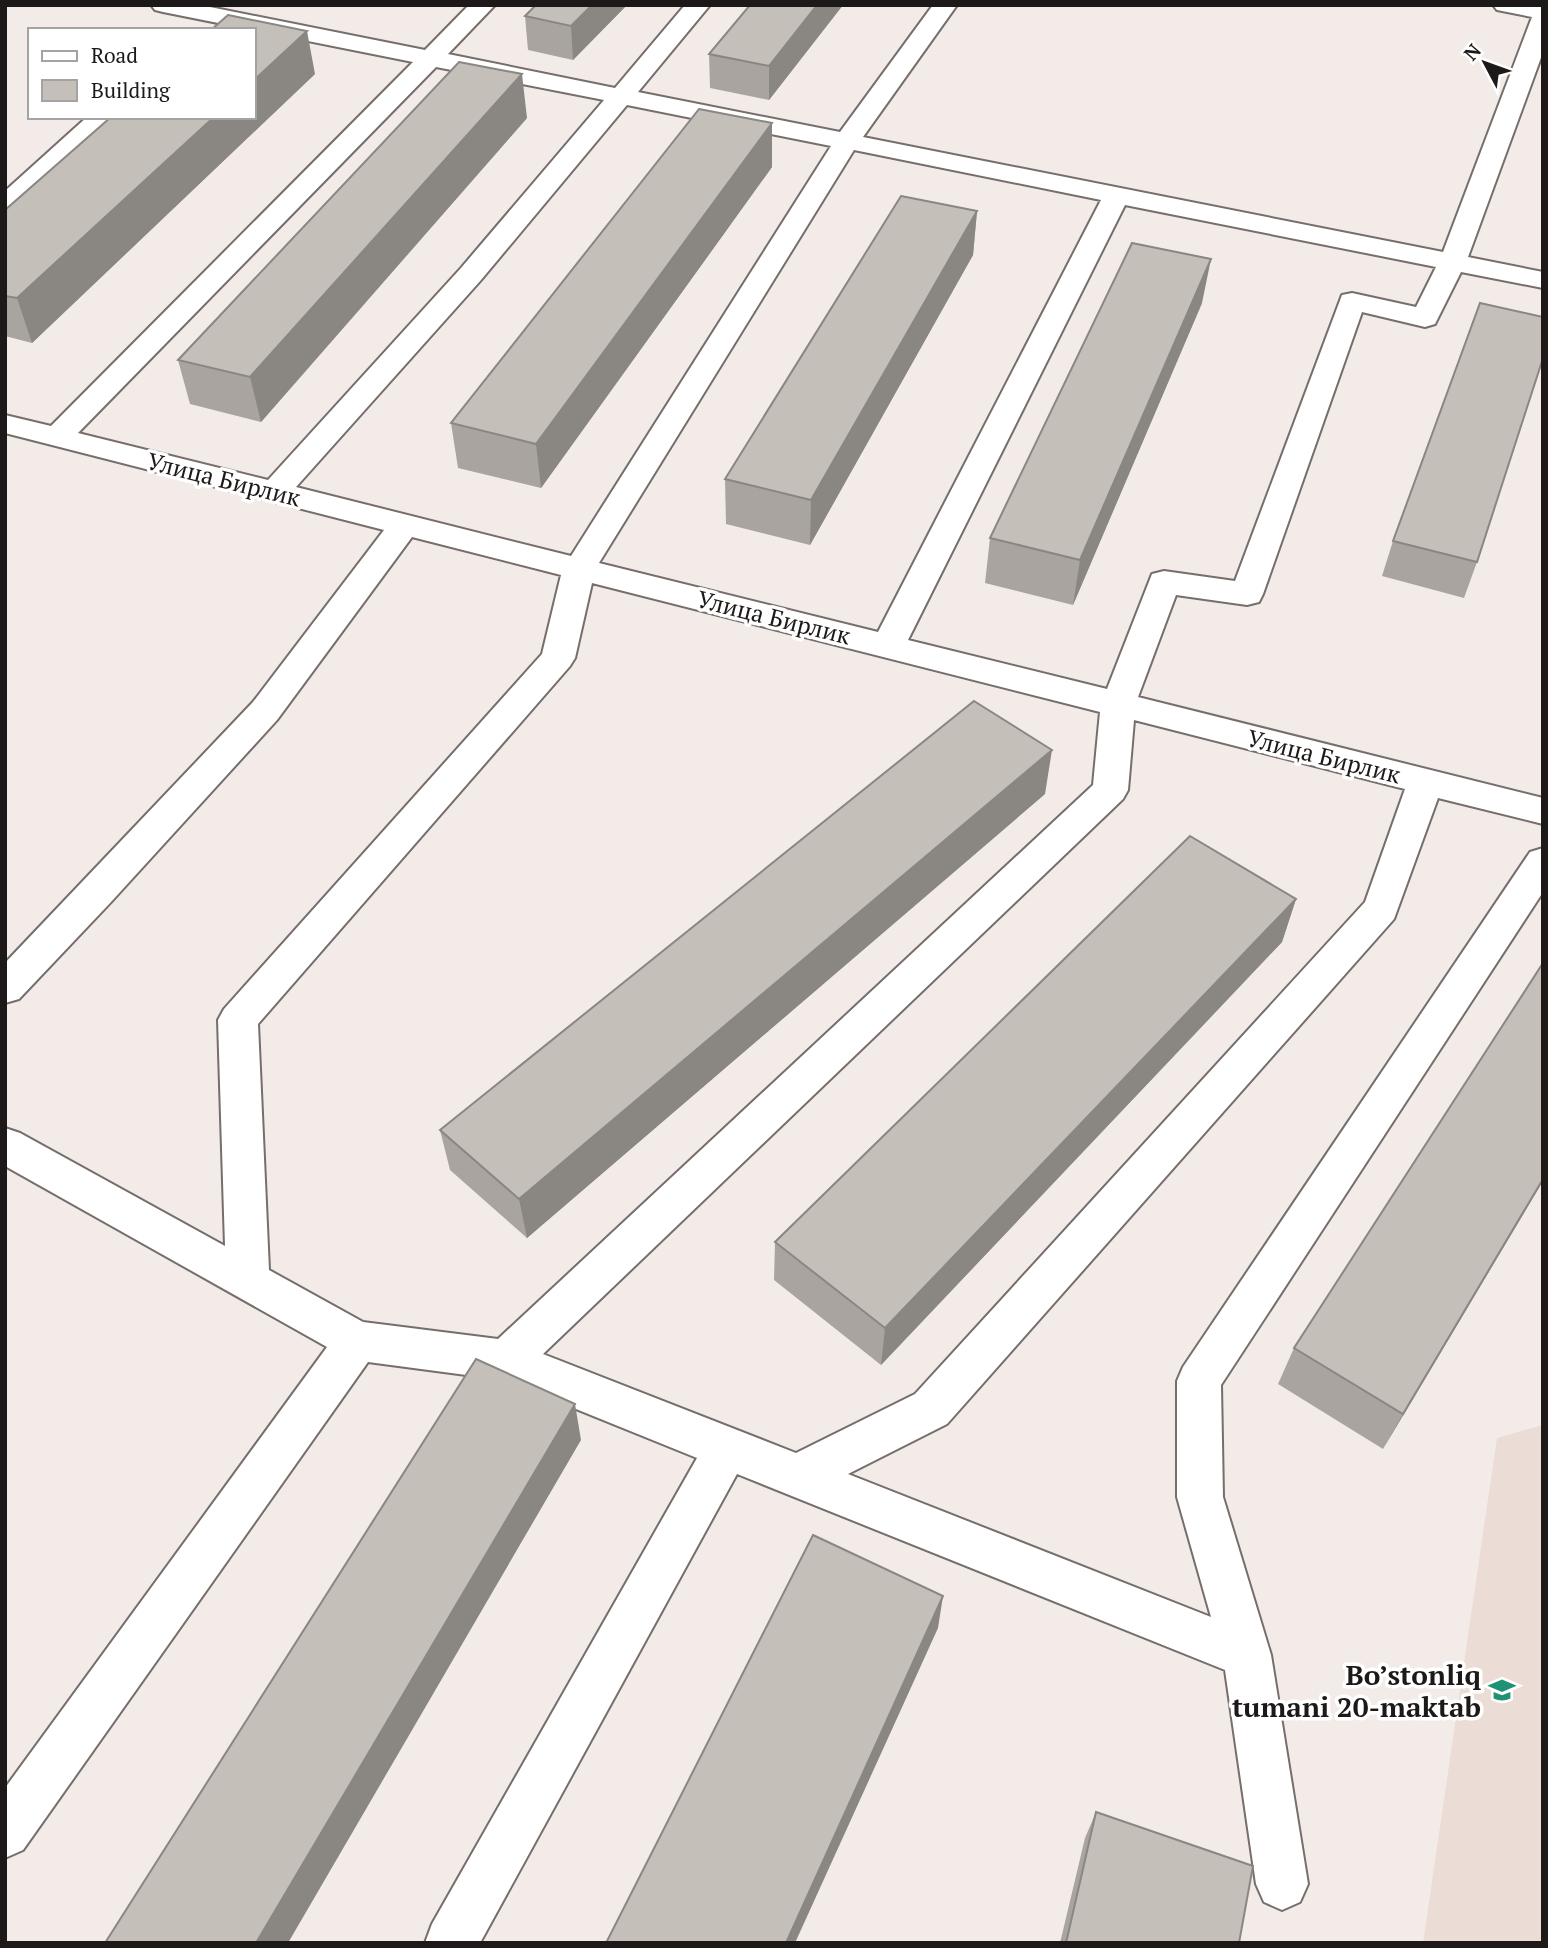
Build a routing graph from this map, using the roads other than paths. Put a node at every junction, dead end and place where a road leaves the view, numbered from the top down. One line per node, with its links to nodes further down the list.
1 (163, 5): 7 (street)
2 (483, 5): 9 (street)
3 (698, 5): 10 (street)
4 (945, 5): 12 (street)
5 (1505, 5): 6 (street)
6 (1543, 12)
7 (211, 17): 9 (street)
8 (1543, 18): 15 (street)
9 (429, 58): 10 (street); 18 (street)
10 (621, 97): 12 (street); 19 (street)
11 (100, 119): 14 (street)
12 (846, 142): 13 (street); 21 (street)
13 (1117, 195): 15 (street); 22 (street)
14 (5, 205)
15 (1453, 261): 16 (street); 23 (street)
16 (1543, 280)
17 (5, 424): 18 (street, Улица Бирлик)
18 (57, 437): 19 (street, Улица Бирлик)
19 (275, 492): 20 (street, Улица Бирлик)
20 (405, 524): 21 (street, Улица Бирлик); 27 (street)
21 (579, 568): 22 (street, Улица Бирлик); 29 (street)
22 (888, 646): 23 (street, Улица Бирлик)
23 (1118, 704): 24 (street, Улица Бирлик); 31 (street)
24 (1426, 781): 25 (street, Улица Бирлик); 33 (street)
25 (1543, 811)
26 (1543, 862): 34 (street)
27 (5, 988)
28 (5, 1145): 29 (street)
29 (248, 1280): 30 (street)
30 (357, 1341): 31 (street); 35 (street)
31 (506, 1360): 32 (street)
32 (727, 1448): 33 (street); 37 (street)
33 (798, 1476): 34 (street)
34 (1247, 1655): 36 (street)
35 (5, 1832)
36 (1282, 1884)
37 (451, 1943)

